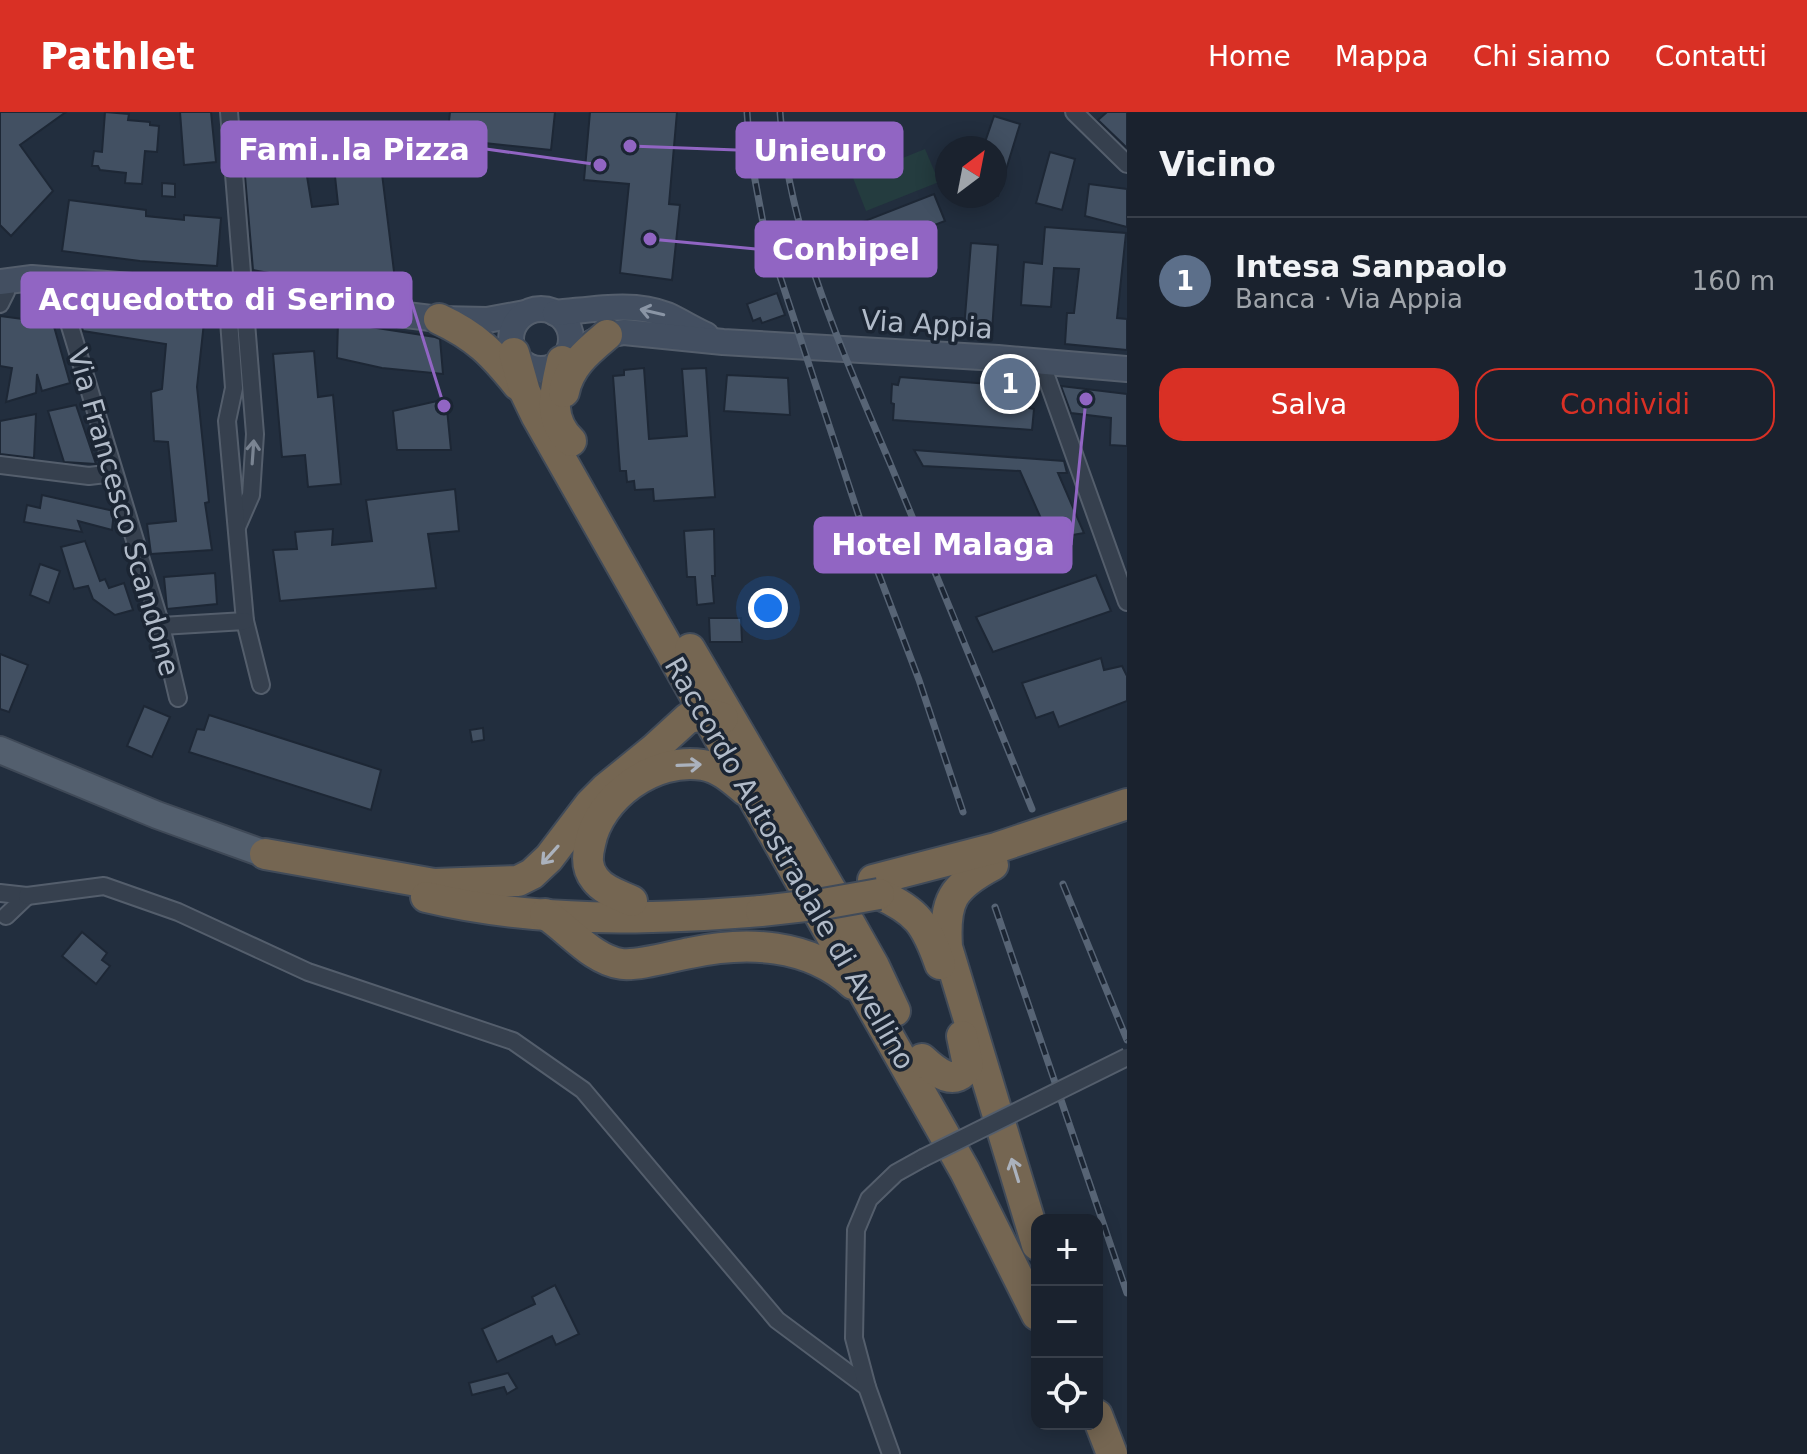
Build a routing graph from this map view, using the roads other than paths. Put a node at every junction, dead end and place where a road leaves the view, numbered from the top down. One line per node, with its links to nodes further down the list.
1 (229, 112): 6 (street)
2 (1074, 112): 3 (street)
3 (1127, 164)
4 (44, 279): 5 (street, Via Appia); 6 (street, Via Appia); 21 (street, Via Francesco Scandone)
5 (2, 283)
6 (235, 295): 9 (street, Via Appia); 16 (street); 17 (street)
7 (525, 313): 8 (street, Via Appia); 9 (street, Via Appia); 12 (street)
8 (555, 313): 11 (street, Via Appia, one-way to 8); 13 (street)
9 (452, 320): 12 (street, Via Appia); 18 (highway)
10 (607, 335): 11 (street, Via Appia); 13 (street, Via Appia); 19 (highway)
11 (723, 342): 14 (street, Via Appia)
12 (513, 351): 13 (street, Via Appia); 18 (highway)
13 (564, 359): 19 (highway, Raccordo Autostradale di Avellino)
14 (1041, 362): 15 (street, Via Appia); 23 (street)
15 (1127, 369)
16 (252, 392): 17 (street); 22 (street, one-way to 16)
17 (233, 395): 22 (street)
18 (530, 404): 26 (highway, Raccordo Autostradale di Avellino)
19 (571, 441): 35 (highway, Raccordo Autostradale di Avellino)
20 (0, 465): 21 (street)
21 (114, 473): 25 (street, Via Francesco Scandone)
22 (237, 527): 24 (street)
23 (1127, 602)
24 (245, 621): 25 (street); 27 (street)
25 (161, 626): 28 (street, Via Francesco Scandone)
26 (674, 658): 29 (highway, Raccordo Autostradale di Avellino); 30 (highway)
27 (261, 685)
28 (178, 698)
29 (704, 714): 30 (highway); 32 (highway, Raccordo Autostradale di Avellino); 35 (highway)
30 (662, 739): 39 (highway, one-way to 39)
31 (0, 750): 36 (main road)
32 (752, 796): 42 (highway, Raccordo Autostradale di Avellino); 43 (highway, one-way to 32)
33 (1127, 804): 38 (highway)
34 (1127, 823): 37 (highway)
35 (807, 849): 50 (highway, Raccordo Autostradale di Avellino)
36 (265, 854): 39 (highway)
37 (993, 865): 38 (highway); 51 (highway, one-way to 37)
38 (876, 887): 43 (highway); 50 (highway)
39 (433, 892): 43 (highway); 44 (highway)
40 (0, 894): 41 (street); 45 (street)
41 (27, 896): 45 (street); 54 (street)
42 (808, 898): 46 (highway); 48 (highway, Raccordo Autostradale di Avellino)
43 (623, 909): 44 (highway); 47 (highway)
44 (545, 914): 47 (highway)
45 (3, 920)
46 (778, 947): 47 (highway); 48 (highway)
47 (640, 961)
48 (865, 997): 53 (highway, Raccordo Autostradale di Avellino)
49 (1127, 1057): 54 (street, bridge)
50 (922, 1059): 52 (highway, Raccordo Autostradale di Avellino)
51 (1031, 1225)
52 (1031, 1261)
53 (1031, 1303)
54 (867, 1387): 57 (street)
55 (1084, 1430): 58 (highway)
56 (1103, 1430): 59 (highway)
57 (891, 1454)
58 (1093, 1454)
59 (1112, 1454)

